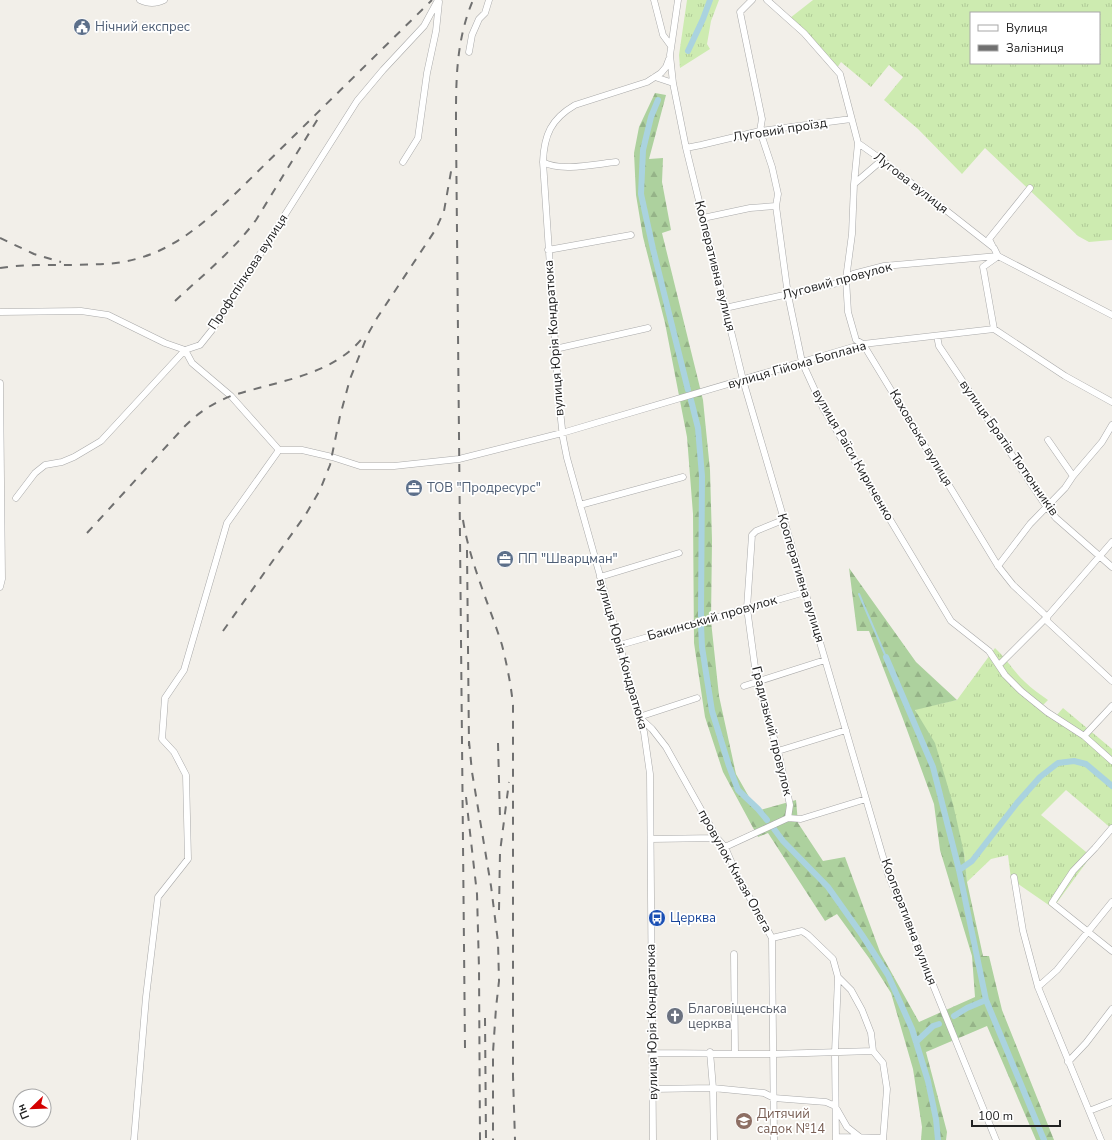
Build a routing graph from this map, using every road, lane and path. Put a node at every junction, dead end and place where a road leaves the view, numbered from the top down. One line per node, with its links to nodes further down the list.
1 (140, 0): 2 (street)
2 (164, 0)
3 (439, 0): 19 (street); 39 (street, Профспілкова вулиця)
4 (489, 0): 10 (street)
5 (654, 0): 9 (street)
6 (678, 0): 9 (street, Кооперативна вулиця)
7 (752, 0): 15 (street, вулиця Раїси Кириченко)
8 (767, 0): 14 (street)
9 (671, 46): 11 (street, Кооперативна вулиця)
10 (468, 52)
11 (670, 55): 12 (street, вулиця Юрія Кондратюка); 13 (street, Кооперативна вулиця)
12 (655, 77): 13 (street); 20 (street, вулиця Юрія Кондратюка)
13 (673, 83): 17 (street, Кооперативна вулиця)
14 (851, 119): 15 (street, Луговий проїзд); 16 (street)
15 (760, 131): 17 (street, Луговий проїзд); 24 (street, вулиця Раїси Кириченко)
16 (858, 143): 18 (street, Лугова вулиця); 22 (street, Каховська вулиця)
17 (686, 148): 25 (street, Кооперативна вулиця)
18 (882, 160): 22 (street); 28 (street, Лугова вулиця)
19 (403, 162)
20 (543, 162): 21 (street); 27 (street, вулиця Юрія Кондратюка)
21 (616, 162)
22 (854, 184): 29 (street, Каховська вулиця)
23 (1030, 188): 28 (street)
24 (776, 206): 25 (street); 30 (street, вулиця Раїси Кириченко)
25 (703, 218): 31 (street, Кооперативна вулиця)
26 (631, 235): 27 (street)
27 (548, 250): 38 (street, вулиця Юрія Кондратюка)
28 (998, 256): 29 (street, Луговий провулок); 33 (street, Лугова вулиця); 35 (street)
29 (846, 279): 30 (street, Луговий провулок); 37 (street, Каховська вулиця)
30 (788, 294): 31 (street, Луговий провулок); 40 (street, вулиця Раїси Кириченко)
31 (725, 308): 41 (street, Кооперативна вулиця)
32 (0, 312): 39 (street)
33 (1112, 315)
34 (648, 328): 38 (street)
35 (994, 329): 36 (street, вулиця Гійома Боплана); 43 (street)
36 (937, 336): 37 (street, вулиця Гійома Боплана); 52 (street, вулиця Братів Тютюнників)
37 (863, 344): 40 (street, вулиця Гійома Боплана); 57 (street, Каховська вулиця)
38 (555, 349): 45 (street, вулиця Юрія Кондратюка)
39 (185, 350): 47 (street); 50 (street, Профспілкова вулиця)
40 (802, 362): 41 (street, вулиця Гійома Боплана); 66 (street, вулиця Раїси Кириченко)
41 (742, 380): 45 (street, вулиця Гійома Боплана); 53 (street, Кооперативна вулиця)
42 (0, 383): 60 (street)
43 (1112, 402)
44 (1112, 425): 48 (street)
45 (562, 432): 47 (street, вулиця Гійома Боплана); 51 (street, вулиця Юрія Кондратюка)
46 (1048, 440): 48 (street)
47 (279, 450): 108 (street)
48 (1073, 476): 52 (street)
49 (683, 477): 51 (street)
50 (16, 498)
51 (580, 505): 59 (street, вулиця Юрія Кондратюка)
52 (1046, 506): 56 (street, вулиця Братів Тютюнників); 57 (street)
53 (783, 520): 61 (street, Кооперативна вулиця); 62 (street, Градизький провулок)
54 (1112, 542): 56 (street)
55 (679, 553): 59 (street)
56 (1099, 556): 58 (street, вулиця Братів Тютюнників); 63 (street)
57 (998, 566): 63 (street, Каховська вулиця)
58 (1112, 567)
59 (600, 577): 64 (street, вулиця Юрія Кондратюка)
60 (0, 587)
61 (804, 592): 62 (street, Бакинський провулок); 65 (street, Кооперативна вулиця)
62 (747, 608): 64 (street, Бакинський провулок); 68 (street, Градизький провулок)
63 (1046, 617): 66 (street); 67 (street, Каховська вулиця)
64 (620, 645): 72 (street, вулиця Юрія Кондратюка)
65 (825, 660): 68 (street); 73 (street, Кооперативна вулиця)
66 (999, 665): 74 (street, вулиця Раїси Кириченко)
67 (1112, 681)
68 (757, 682): 69 (street); 75 (street, Градизький провулок)
69 (744, 686)
70 (697, 698): 72 (street)
71 (1112, 706): 74 (street)
72 (639, 717): 80 (street, провулок Князя Олега); 81 (street, вулиця Юрія Кондратюка)
73 (846, 730): 75 (street); 77 (street, Кооперативна вулиця)
74 (1084, 736): 76 (street, вулиця Раїси Кириченко)
75 (778, 751): 78 (street, Градизький провулок)
76 (1112, 761)
77 (866, 799): 78 (street); 112 (street, Кооперативна вулиця)
78 (788, 818): 82 (street)
79 (1112, 828): 85 (street)
80 (717, 838): 81 (street); 82 (street, провулок Князя Олега)
81 (651, 840): 94 (street, вулиця Юрія Кондратюка)
82 (724, 847): 86 (street, провулок Князя Олега)
83 (1014, 877): 90 (street)
84 (1112, 902): 85 (street)
85 (1088, 932): 87 (street); 90 (street)
86 (772, 938): 89 (street); 97 (street, провулок Князя Олега)
87 (1112, 951)
88 (734, 954): 95 (street)
89 (838, 977): 92 (street); 96 (street)
90 (1038, 987): 98 (street)
91 (1112, 1009): 98 (street)
92 (873, 1051): 96 (street); 107 (street)
93 (710, 1052): 94 (street); 95 (street); 99 (street)
94 (652, 1053): 100 (street, вулиця Юрія Кондратюка)
95 (735, 1053): 97 (street)
96 (835, 1053): 97 (street); 103 (street)
97 (774, 1054): 101 (street, провулок Князя Олега)
98 (1068, 1062): 104 (street)
99 (713, 1088): 100 (street); 101 (street); 110 (street)
100 (653, 1089): 109 (street, вулиця Юрія Кондратюка)
101 (774, 1098): 103 (street); 111 (street, провулок Князя Олега)
102 (1112, 1102): 104 (street)
103 (834, 1106): 105 (street); 106 (street)
104 (1089, 1111): 113 (street)
105 (861, 1138): 106 (street); 107 (street)
106 (836, 1139)
107 (883, 1139)
108 (134, 1140)
109 (653, 1140)
110 (714, 1140)
111 (774, 1140)
112 (996, 1140)
113 (1101, 1140)

